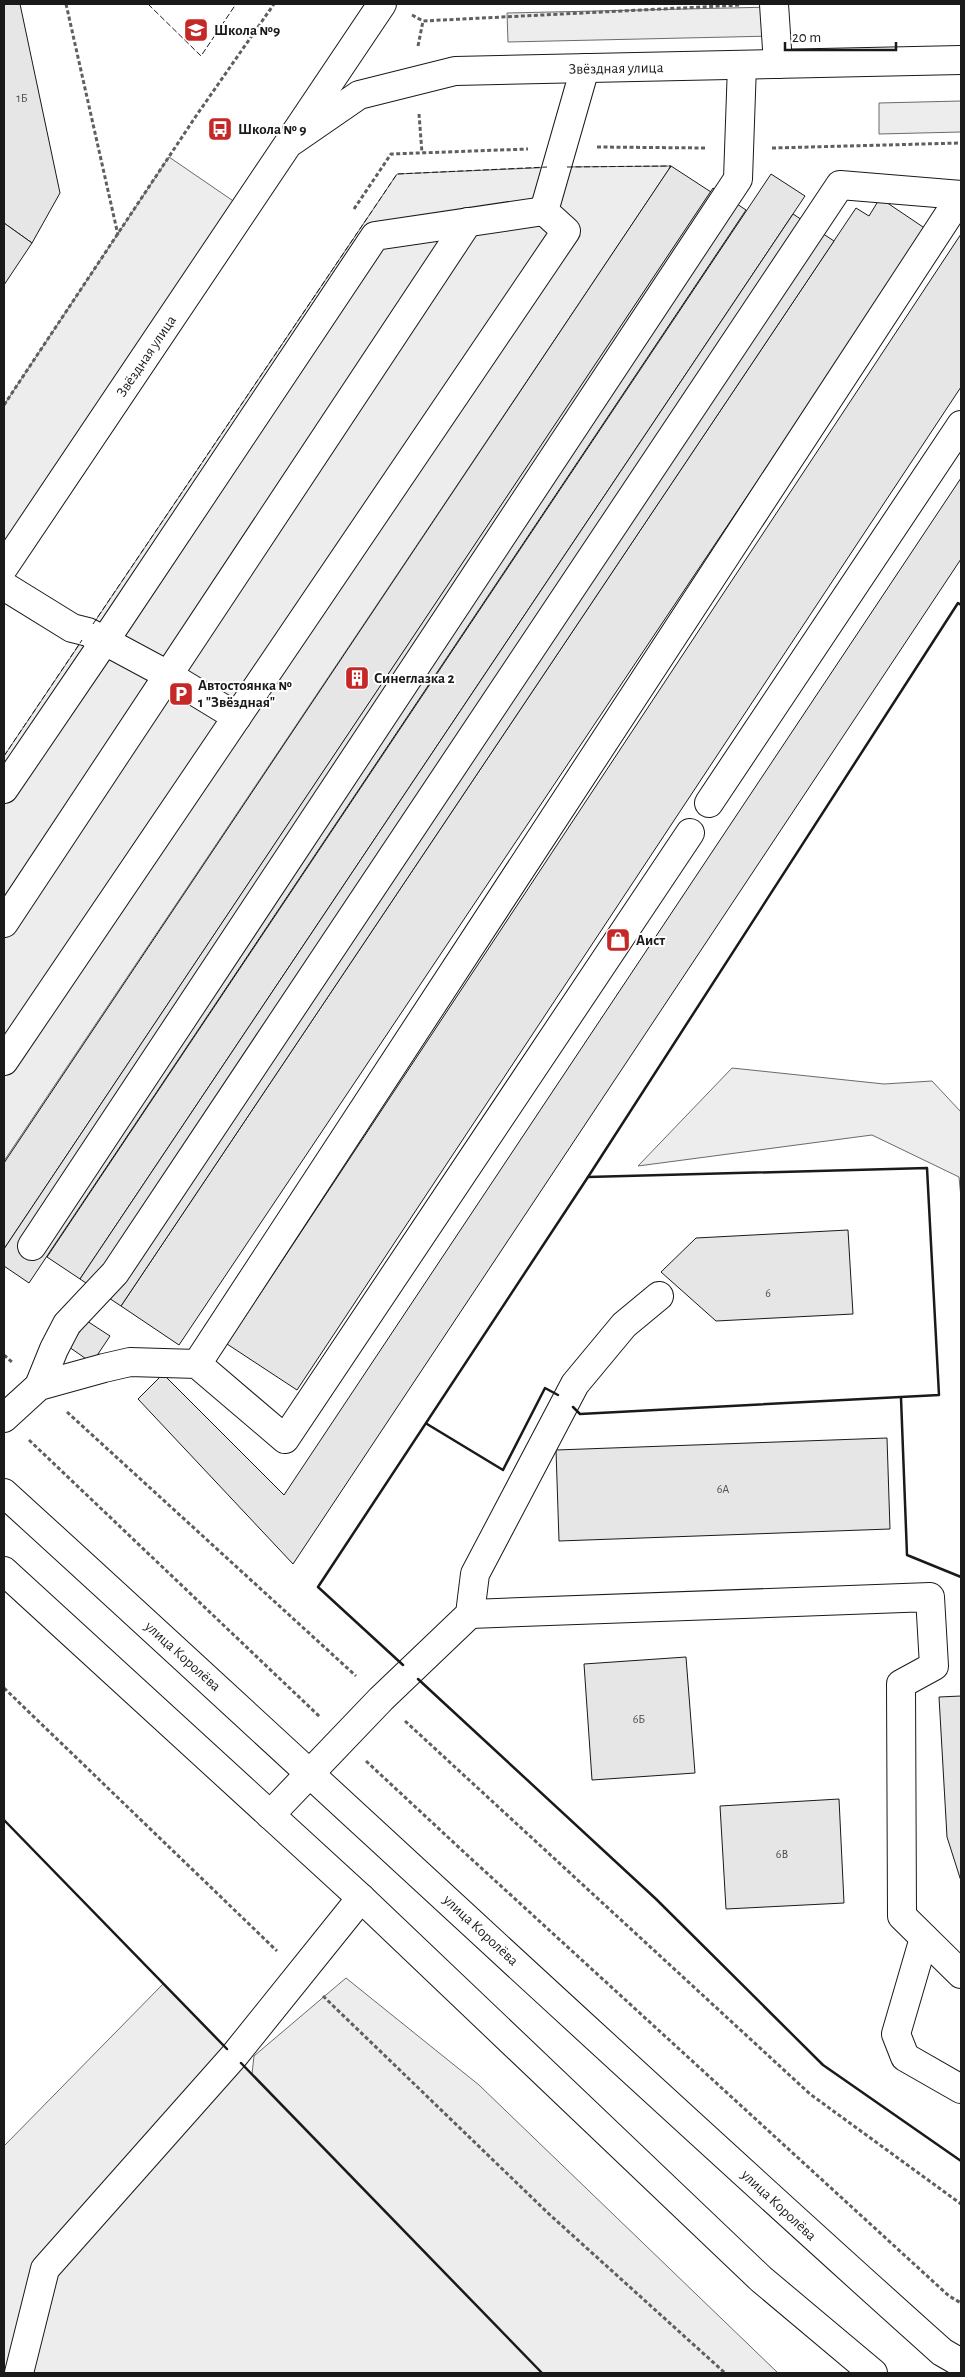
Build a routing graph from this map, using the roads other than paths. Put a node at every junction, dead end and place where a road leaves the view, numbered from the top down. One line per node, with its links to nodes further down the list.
1 (382, 4): 7 (main road, Звёздная улица)
2 (774, 4): 4 (main road)
3 (961, 60): 4 (main road, Звёздная улица)
4 (778, 64): 5 (main road, Звёздная улица)
5 (742, 65): 6 (main road, Звёздная улица); 22 (main road)
6 (585, 68): 7 (main road, Звёздная улица); 9 (main road)
7 (288, 144): 12 (main road, Звёздная улица)
8 (961, 196): 24 (main road); 25 (main road)
9 (544, 211): 10 (main road); 16 (main road)
10 (468, 222): 14 (main road); 15 (main road)
11 (961, 425): 18 (main road)
12 (4, 567)
13 (4, 586): 14 (main road)
14 (104, 642): 15 (main road); 17 (main road)
15 (168, 674): 16 (main road); 20 (main road)
16 (237, 717): 21 (main road)
17 (4, 789)
18 (709, 803)
19 (690, 833): 24 (main road)
20 (4, 923)
21 (4, 1061)
22 (32, 1246)
23 (659, 1296): 29 (main road)
24 (197, 1364): 25 (main road)
25 (39, 1386): 26 (main road)
26 (4, 1417)
27 (4, 1493): 30 (main road, улица Королёва)
28 (4, 1571): 31 (main road)
29 (470, 1614): 30 (main road); 33 (main road)
30 (311, 1773): 31 (main road); 36 (main road, улица Королёва)
31 (270, 1815): 32 (main road)
32 (361, 1898): 37 (main road); 38 (main road)
33 (924, 1938): 34 (main road); 35 (main road)
34 (961, 1974)
35 (961, 2089)
36 (961, 2363)
37 (19, 2373)
38 (874, 2373)

